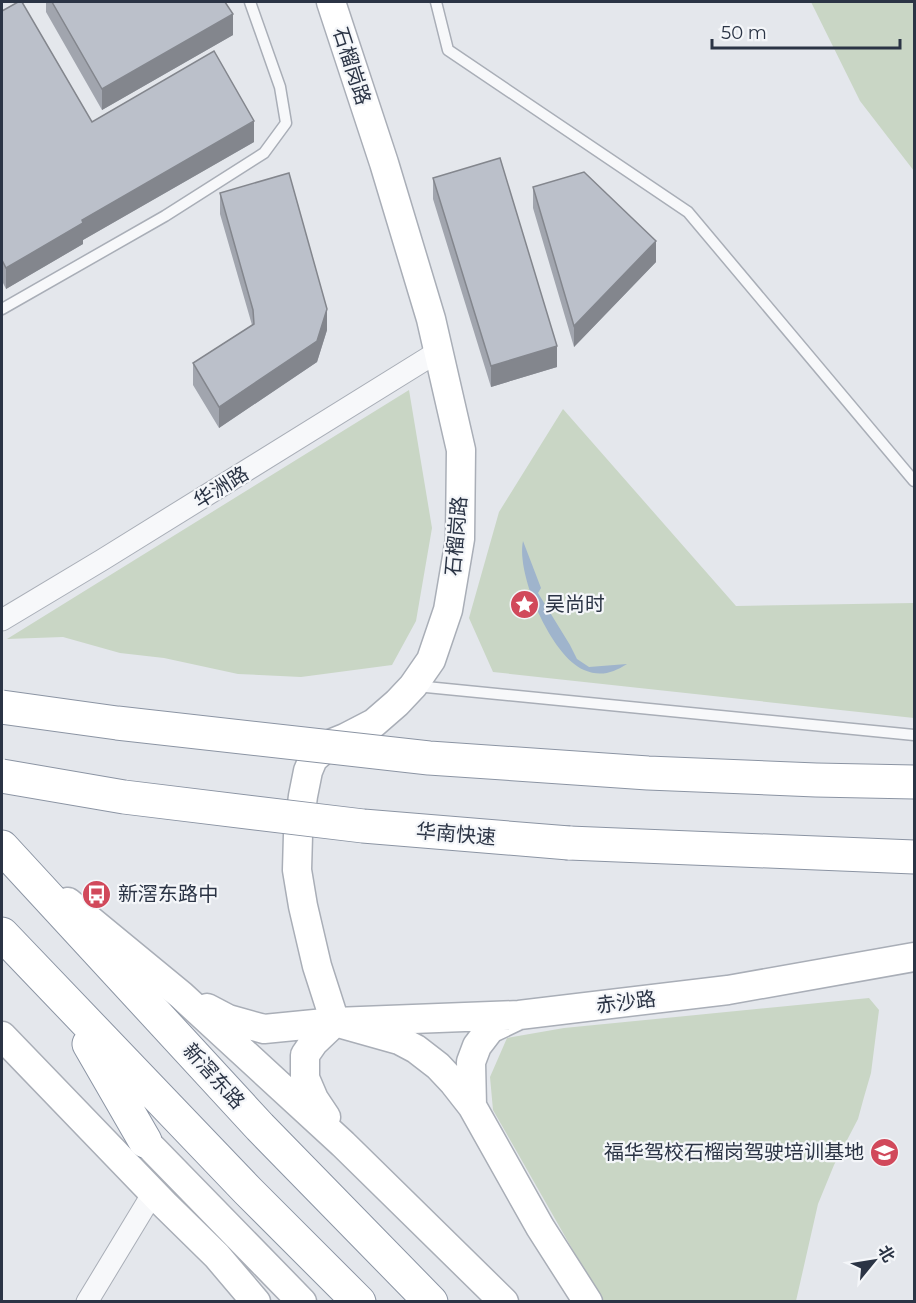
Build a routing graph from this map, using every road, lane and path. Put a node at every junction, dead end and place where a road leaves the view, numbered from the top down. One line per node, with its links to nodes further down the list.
1 (250, 2): 4 (lane)
2 (331, 2): 5 (main road, 石榴岗路)
3 (436, 2): 6 (lane)
4 (2, 309)
5 (438, 351): 7 (street, 华洲路); 8 (main road, 石榴岗路)
6 (915, 481)
7 (2, 620)
8 (413, 686): 10 (lane); 21 (main road, 石榴岗路)
9 (2, 707): 12 (highway, bridge)
10 (915, 735)
11 (2, 776): 14 (highway, 华南快速, bridge)
12 (915, 782)
13 (3, 848): 18 (main road); 31 (highway, 新滘东路)
14 (915, 857)
15 (2, 934): 19 (highway)
16 (915, 957): 20 (main road, 赤沙路)
17 (2, 961): 19 (highway)
18 (181, 994): 21 (main road, 赤沙路); 25 (main road)
19 (62, 998): 24 (highway); 30 (highway)
20 (519, 1015): 21 (main road, 赤沙路); 23 (main road)
21 (335, 1022): 23 (main road); 25 (main road)
22 (2, 1036): 26 (main road)
23 (472, 1106): 33 (main road)
24 (145, 1141): 29 (main road)
25 (344, 1144): 32 (main road)
26 (153, 1193): 27 (street); 28 (main road)
27 (87, 1302)
28 (256, 1302)
29 (302, 1302)
30 (359, 1302)
31 (431, 1302)
32 (504, 1302)
33 (588, 1302)

